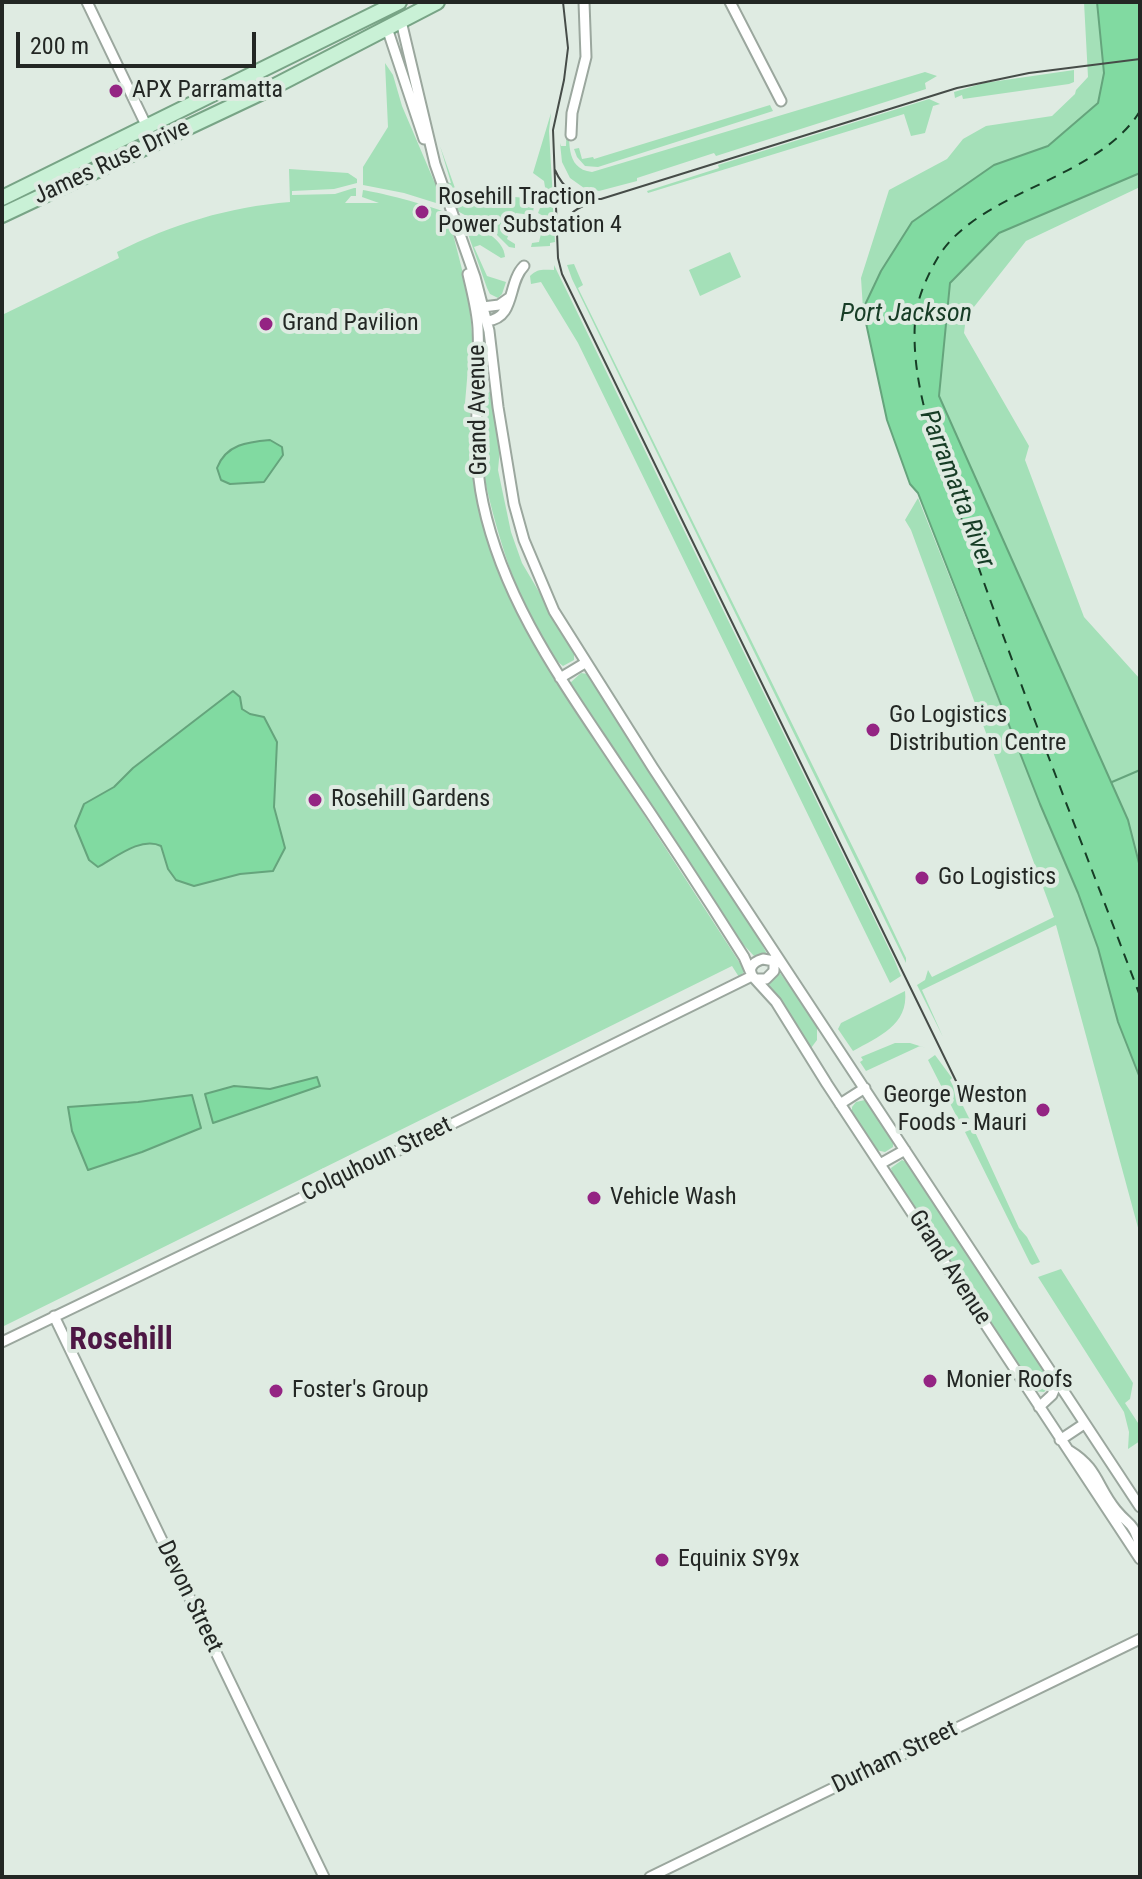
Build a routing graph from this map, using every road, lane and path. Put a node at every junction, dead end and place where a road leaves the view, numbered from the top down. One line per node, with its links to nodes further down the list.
1 (87, 2): 10 (street)
2 (437, 2): 7 (main road, James Ruse Drive)
3 (584, 2): 11 (street)
4 (730, 2): 9 (street)
5 (397, 3): 6 (main road, James Ruse Drive); 7 (main road)
6 (379, 7): 8 (main road); 10 (main road, James Ruse Drive)
7 (401, 21): 8 (main road, James Ruse Drive); 12 (street, Grand Avenue)
8 (387, 28): 12 (street, Grand Avenue); 14 (main road, James Ruse Drive)
9 (781, 101)
10 (147, 127): 13 (main road, James Ruse Drive)
11 (571, 135)
12 (435, 164): 15 (street, Grand Avenue)
13 (2, 198)
14 (2, 215)
15 (458, 232): 18 (street, Grand Avenue); 19 (street, Grand Avenue)
16 (524, 266): 17 (street)
17 (510, 295): 18 (street); 20 (street)
18 (483, 307): 19 (street); 20 (street, Grand Avenue)
19 (476, 316): 20 (street, Grand Avenue); 22 (street, Grand Avenue)
20 (487, 321): 21 (street, Grand Avenue)
21 (491, 345): 22 (street); 23 (street, Grand Avenue)
22 (476, 391): 24 (street, Grand Avenue)
23 (585, 663): 24 (street); 25 (street, Grand Avenue)
24 (560, 678): 27 (street, Grand Avenue)
25 (747, 911): 26 (street, Grand Avenue); 28 (street, Grand Avenue)
26 (774, 961): 27 (street); 27 (street); 28 (street, Grand Avenue)
27 (752, 975): 30 (street, Grand Avenue); 33 (street, Colquhoun Street)
28 (819, 1019): 29 (street, Grand Avenue)
29 (865, 1088): 30 (street); 31 (street, Grand Avenue)
30 (840, 1104): 32 (street, Grand Avenue)
31 (905, 1150): 32 (street); 35 (street, Grand Avenue)
32 (880, 1164): 36 (street, Grand Avenue)
33 (54, 1316): 34 (street, Colquhoun Street); 45 (street, Devon Street)
34 (2, 1342)
35 (1057, 1383): 36 (street); 37 (street, Grand Avenue)
36 (1039, 1407): 38 (street, Grand Avenue)
37 (1084, 1424): 38 (street); 39 (street, Grand Avenue)
38 (1063, 1444): 40 (street, Grand Avenue)
39 (1129, 1491): 40 (street); 41 (street, Grand Avenue)
40 (1109, 1506): 42 (street); 43 (street, Grand Avenue)
41 (1140, 1507)
42 (1140, 1545)
43 (1140, 1559)
44 (1140, 1639): 46 (street, Durham Street)
45 (324, 1877)
46 (650, 1877)

